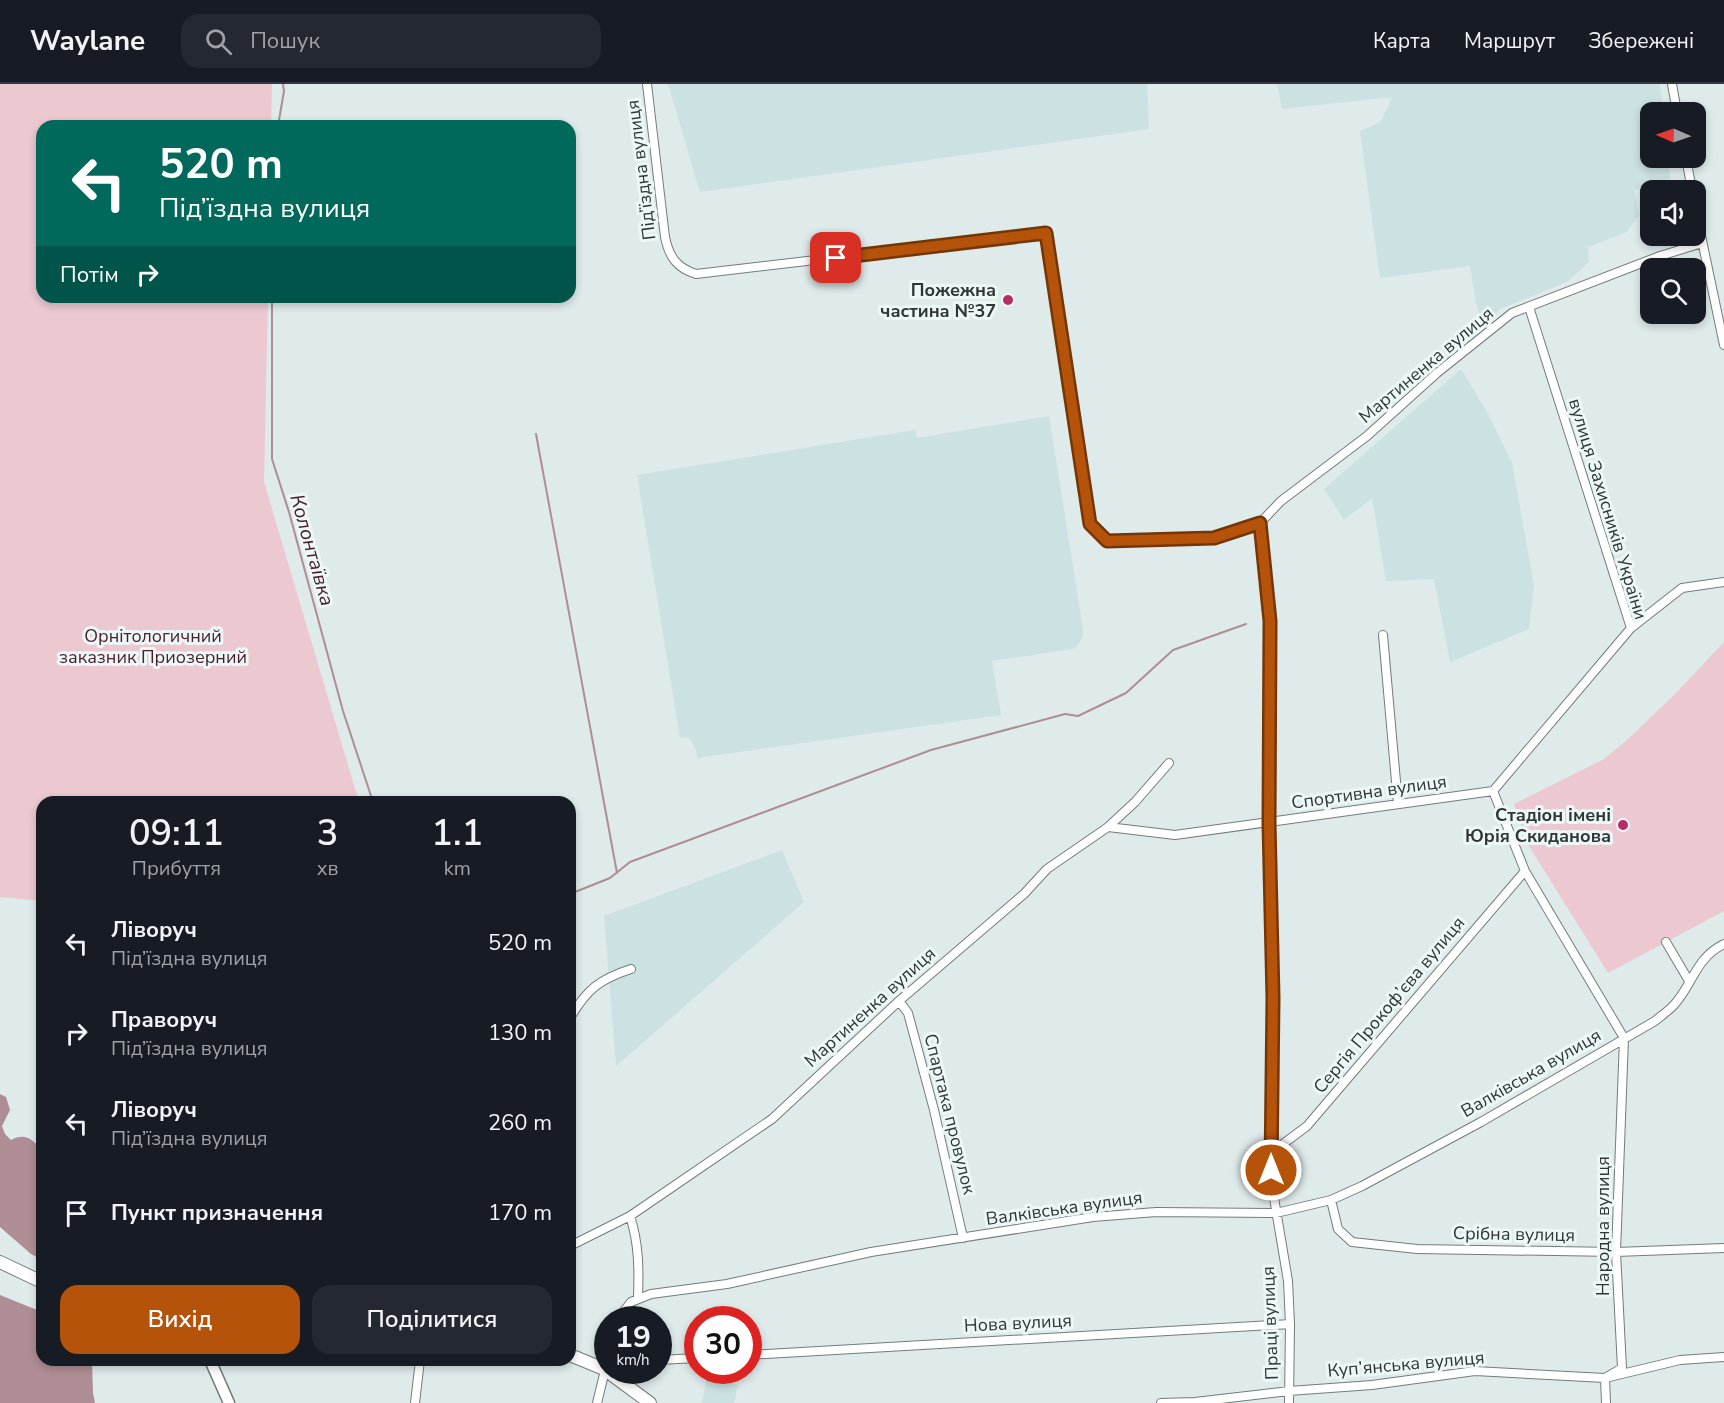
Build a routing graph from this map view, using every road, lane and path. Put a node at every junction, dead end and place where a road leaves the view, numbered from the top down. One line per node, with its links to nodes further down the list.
1 (647, 84): 8 (street, Під’їздна вулиця)
2 (1672, 84): 3 (street)
3 (1675, 102)
4 (1692, 246): 6 (street, Мартиненка вулиця)
5 (1703, 246): 7 (street)
6 (1528, 307): 8 (street, Мартиненка вулиця); 10 (street, вулиця Захисників України)
7 (1724, 345)
8 (1260, 523): 15 (street, Праці вулиця)
9 (1724, 582): 10 (street)
10 (1631, 628): 13 (street, вулиця Захисників України)
11 (1383, 635): 14 (street)
12 (1169, 763): 16 (street, Мартиненка вулиця)
13 (1493, 791): 14 (street, Спортивна вулиця); 17 (street)
14 (1398, 804): 15 (street, Спортивна вулиця)
15 (1269, 824): 16 (street, Спортивна вулиця); 25 (street, Праці вулиця)
16 (1108, 827): 22 (street, Мартиненка вулиця)
17 (1525, 871): 24 (street); 25 (street, Сергія Прокоф’єва вулиця)
18 (1666, 942): 21 (street)
19 (1724, 944): 21 (street, Валківська вулиця)
20 (631, 969): 23 (street)
21 (1689, 981): 24 (street, Валківська вулиця)
22 (899, 1001): 28 (street, Мартиненка вулиця); 29 (street, Спартака провулок)
23 (576, 1008)
24 (1624, 1038): 26 (street, Валківська вулиця); 32 (street, Народна вулиця)
25 (1271, 1153): 27 (street, Праці вулиця)
26 (1331, 1200): 27 (street, Валківська вулиця); 32 (street, Срібна вулиця)
27 (1276, 1213): 29 (street, Валківська вулиця); 37 (street, Праці вулиця)
28 (630, 1216): 30 (street, Мартиненка вулиця); 35 (street)
29 (963, 1238): 35 (street, Валківська вулиця)
30 (576, 1243)
31 (1724, 1248): 32 (street, Срібна вулиця)
32 (1616, 1252): 44 (street, Народна вулиця)
33 (0, 1262): 34 (main road)
34 (36, 1279)
35 (638, 1298): 36 (street)
36 (628, 1306)
37 (1290, 1324): 38 (street, Нова вулиця); 47 (street, Праці вулиця)
38 (762, 1354)
39 (576, 1357): 41 (main road)
40 (1724, 1358): 44 (street, Куп’янська вулиця)
41 (594, 1362)
42 (213, 1366): 48 (street)
43 (419, 1366): 49 (street)
44 (1605, 1377): 47 (street, Куп’янська вулиця); 54 (street)
45 (602, 1384): 50 (street)
46 (628, 1384): 51 (main road)
47 (1289, 1391): 52 (street, Куп’янська вулиця); 53 (street, Праці вулиця)
48 (229, 1403)
49 (415, 1403)
50 (597, 1403)
51 (650, 1403)
52 (1161, 1403)
53 (1290, 1403)
54 (1606, 1403)

